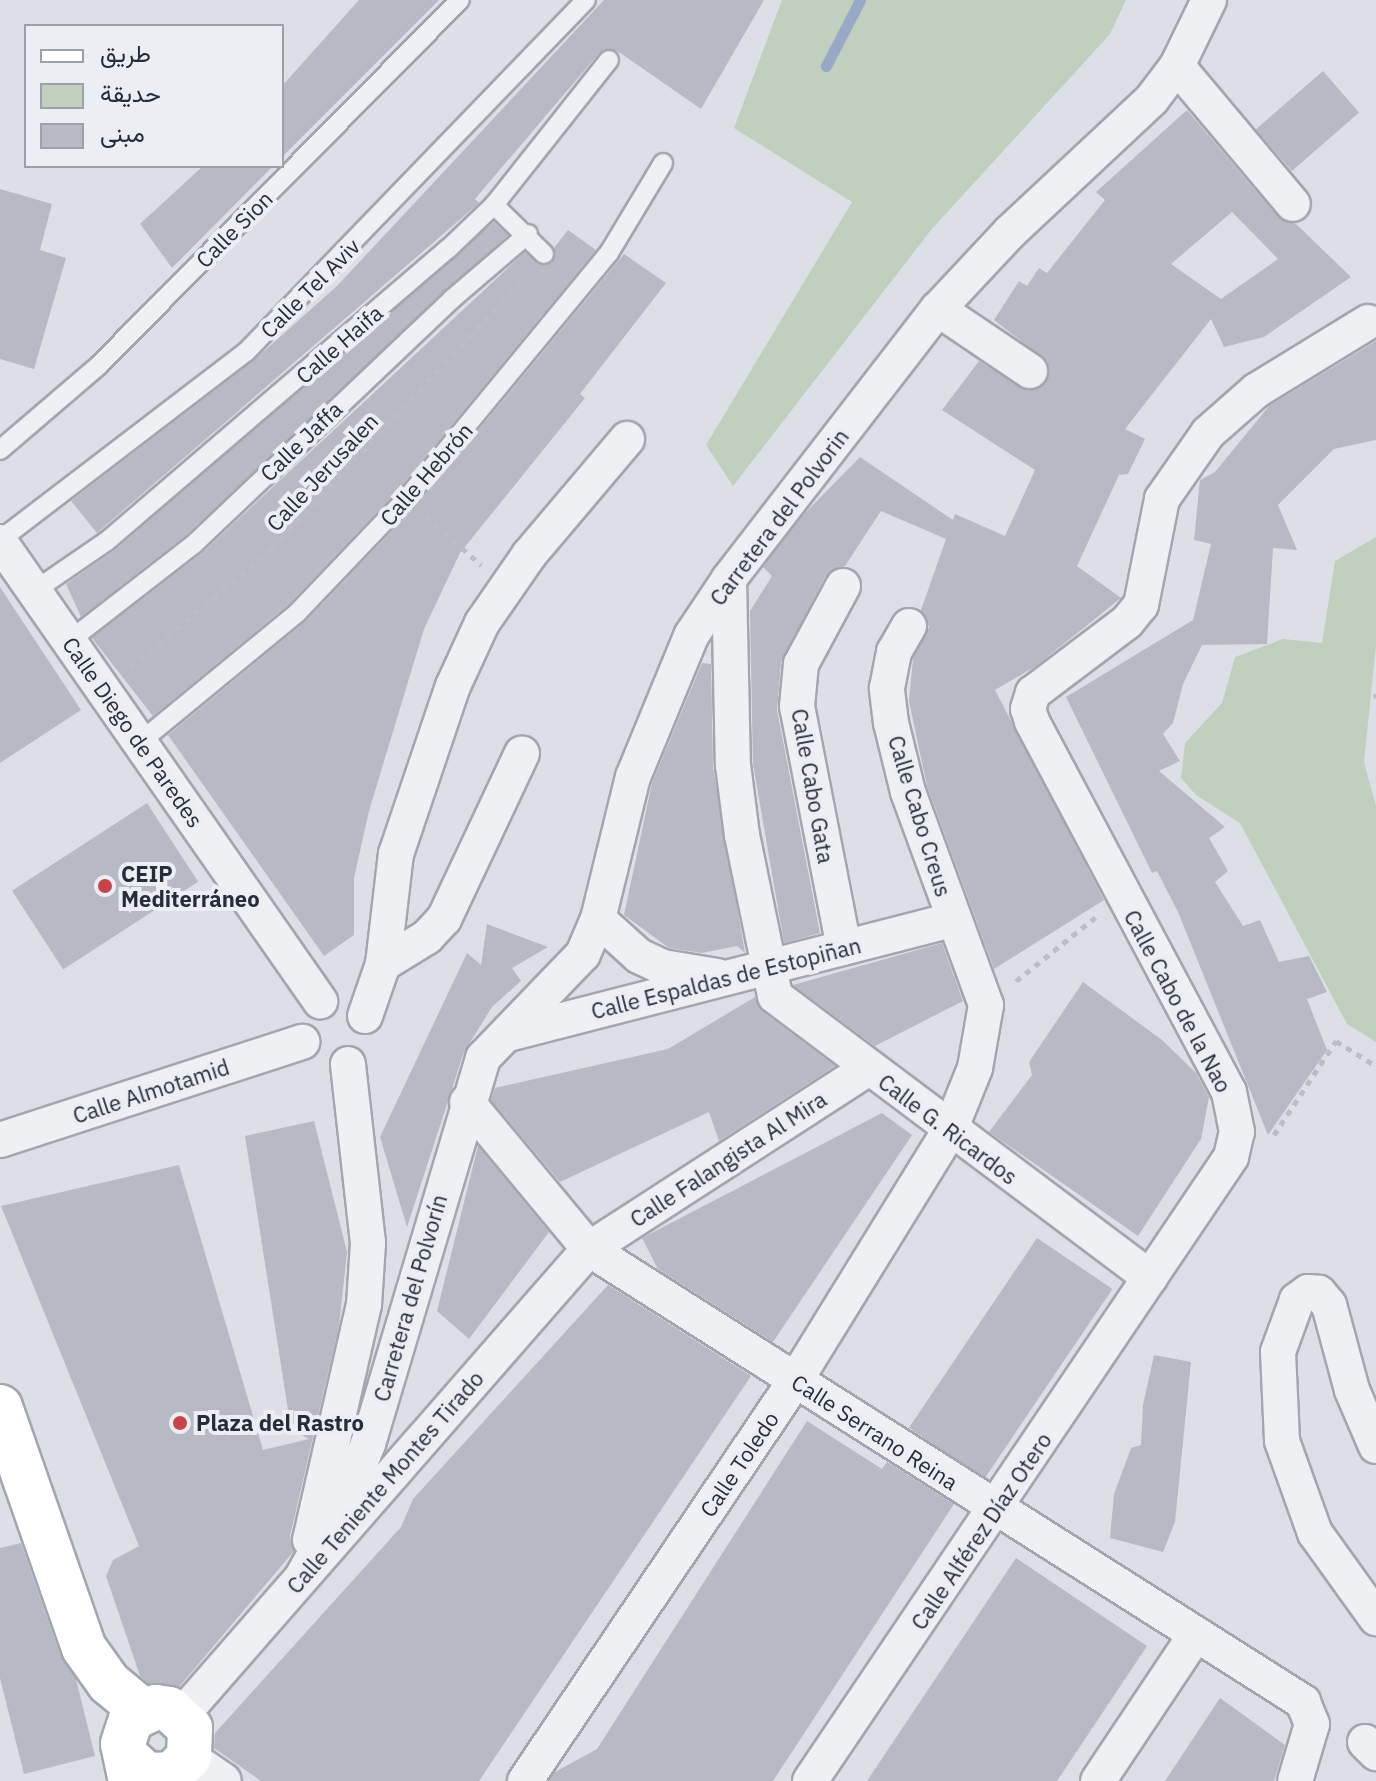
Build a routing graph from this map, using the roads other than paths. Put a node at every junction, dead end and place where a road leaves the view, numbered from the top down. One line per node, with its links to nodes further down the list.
1 (460, 0): 15 (lane, Calle Sion)
2 (586, 0): 16 (lane, Calle Tel Aviv)
3 (1209, 0): 5 (street, Carretera del Polvorin)
4 (609, 60): 8 (lane, Calle Haifa)
5 (1177, 66): 7 (street); 11 (street, Carretera del Polvorin)
6 (663, 163): 22 (lane, Calle Hebrón)
7 (1293, 204)
8 (494, 205): 9 (lane); 19 (lane, Calle Haifa)
9 (528, 234): 10 (lane); 21 (lane, Calle Jaffa)
10 (544, 254)
11 (938, 309): 13 (street); 17 (street, Carretera del Polvorin)
12 (1368, 322): 41 (street, Calle Cabo de la Nao)
13 (1030, 371)
14 (627, 439): 27 (street)
15 (0, 450)
16 (0, 541): 19 (street, Calle Diego de Paredes)
17 (729, 579): 24 (street, Carretera del Polvorin); 28 (street, Calle G. Ricardos)
18 (843, 586): 26 (street, Calle Cabo Gata)
19 (34, 591): 21 (street, Calle Diego de Paredes)
20 (909, 626): 25 (street, Calle Cabo Creus)
21 (69, 641): 22 (street, Calle Diego de Paredes)
22 (140, 742): 30 (street, Calle Diego de Paredes)
23 (522, 753): 27 (street)
24 (598, 919): 29 (street); 33 (street, Carretera del Polvorin)
25 (953, 920): 26 (street, Calle Espaldas de Estopiñan); 31 (street, Calle Cabo Creus)
26 (844, 947): 28 (street, Calle Espaldas de Estopiñan)
27 (383, 964): 32 (street)
28 (769, 964): 29 (street, Calle Espaldas de Estopiñan); 36 (street, Calle G. Ricardos)
29 (734, 978): 33 (street, Calle Espaldas de Estopiñan)
30 (320, 1001): 32 (street); 34 (street)
31 (986, 1005): 38 (street, Calle Toledo)
32 (365, 1016): 35 (street)
33 (500, 1036): 37 (street, Carretera del Polvorin)
34 (302, 1042): 35 (street); 39 (street, Calle Almotamid)
35 (348, 1064): 47 (street)
36 (867, 1069): 38 (street, Calle G. Ricardos); 40 (street, Calle Falangista Al Mira)
37 (467, 1102): 40 (street, Calle Serrano Reina); 47 (street, Carretera del Polvorín)
38 (950, 1130): 41 (street, Calle G. Ricardos); 42 (street, Calle Toledo)
39 (0, 1140)
40 (589, 1249): 42 (street, Calle Serrano Reina); 47 (street, Calle Teniente Montes Tirado)
41 (1150, 1278): 46 (street, Calle Alférez Díaz Otero)
42 (795, 1381): 46 (street, Calle Serrano Reina); 51 (street, Calle Toledo)
43 (0, 1407): 45 (main road)
44 (1376, 1446): 48 (street)
45 (9, 1458): 50 (main road)
46 (997, 1510): 49 (street, Calle Serrano Reina); 52 (street, Calle Alférez Díaz Otero)
47 (302, 1577): 50 (street, Calle Teniente Montes Tirado)
48 (1376, 1618)
49 (1194, 1637): 53 (street); 54 (street, Calle Serrano Reina)
50 (160, 1756)
51 (525, 1781)
52 (810, 1781)
53 (1098, 1781)
54 (1295, 1781)

